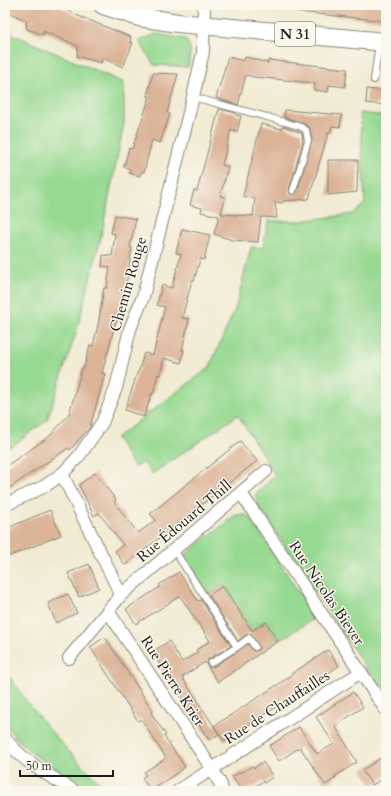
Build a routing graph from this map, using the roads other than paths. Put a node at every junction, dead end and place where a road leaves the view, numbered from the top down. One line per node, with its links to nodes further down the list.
1 (103, 5): 3 (main road, N 31)
2 (204, 5): 3 (street, Chemin Rouge)
3 (204, 26): 4 (main road, N 31); 6 (street, Chemin Rouge)
4 (382, 42): 5 (lane)
5 (374, 80)
6 (193, 97): 7 (lane); 9 (street, Chemin Rouge)
7 (293, 191)
8 (266, 471): 10 (street, Rue Édouard Thill)
9 (62, 474): 11 (street, Chemin Rouge); 13 (street)
10 (241, 493): 12 (street, Rue Édouard Thill); 19 (street, Rue Nicolas Biever)
11 (5, 505)
12 (174, 550): 13 (street, Rue Édouard Thill); 15 (lane)
13 (121, 595): 14 (street)
14 (108, 611): 17 (street); 22 (street, Rue Pierre Krier)
15 (236, 647): 16 (lane); 18 (lane)
16 (255, 647)
17 (69, 658)
18 (211, 663)
19 (360, 672): 20 (street, Rue Nicolas Biever); 22 (street, Rue de Chauffailles)
20 (386, 710)
21 (6, 742): 23 (street)
22 (212, 769): 24 (street, Rue de Chauffailles); 25 (street)
23 (74, 791)
24 (178, 791)
25 (222, 791)

